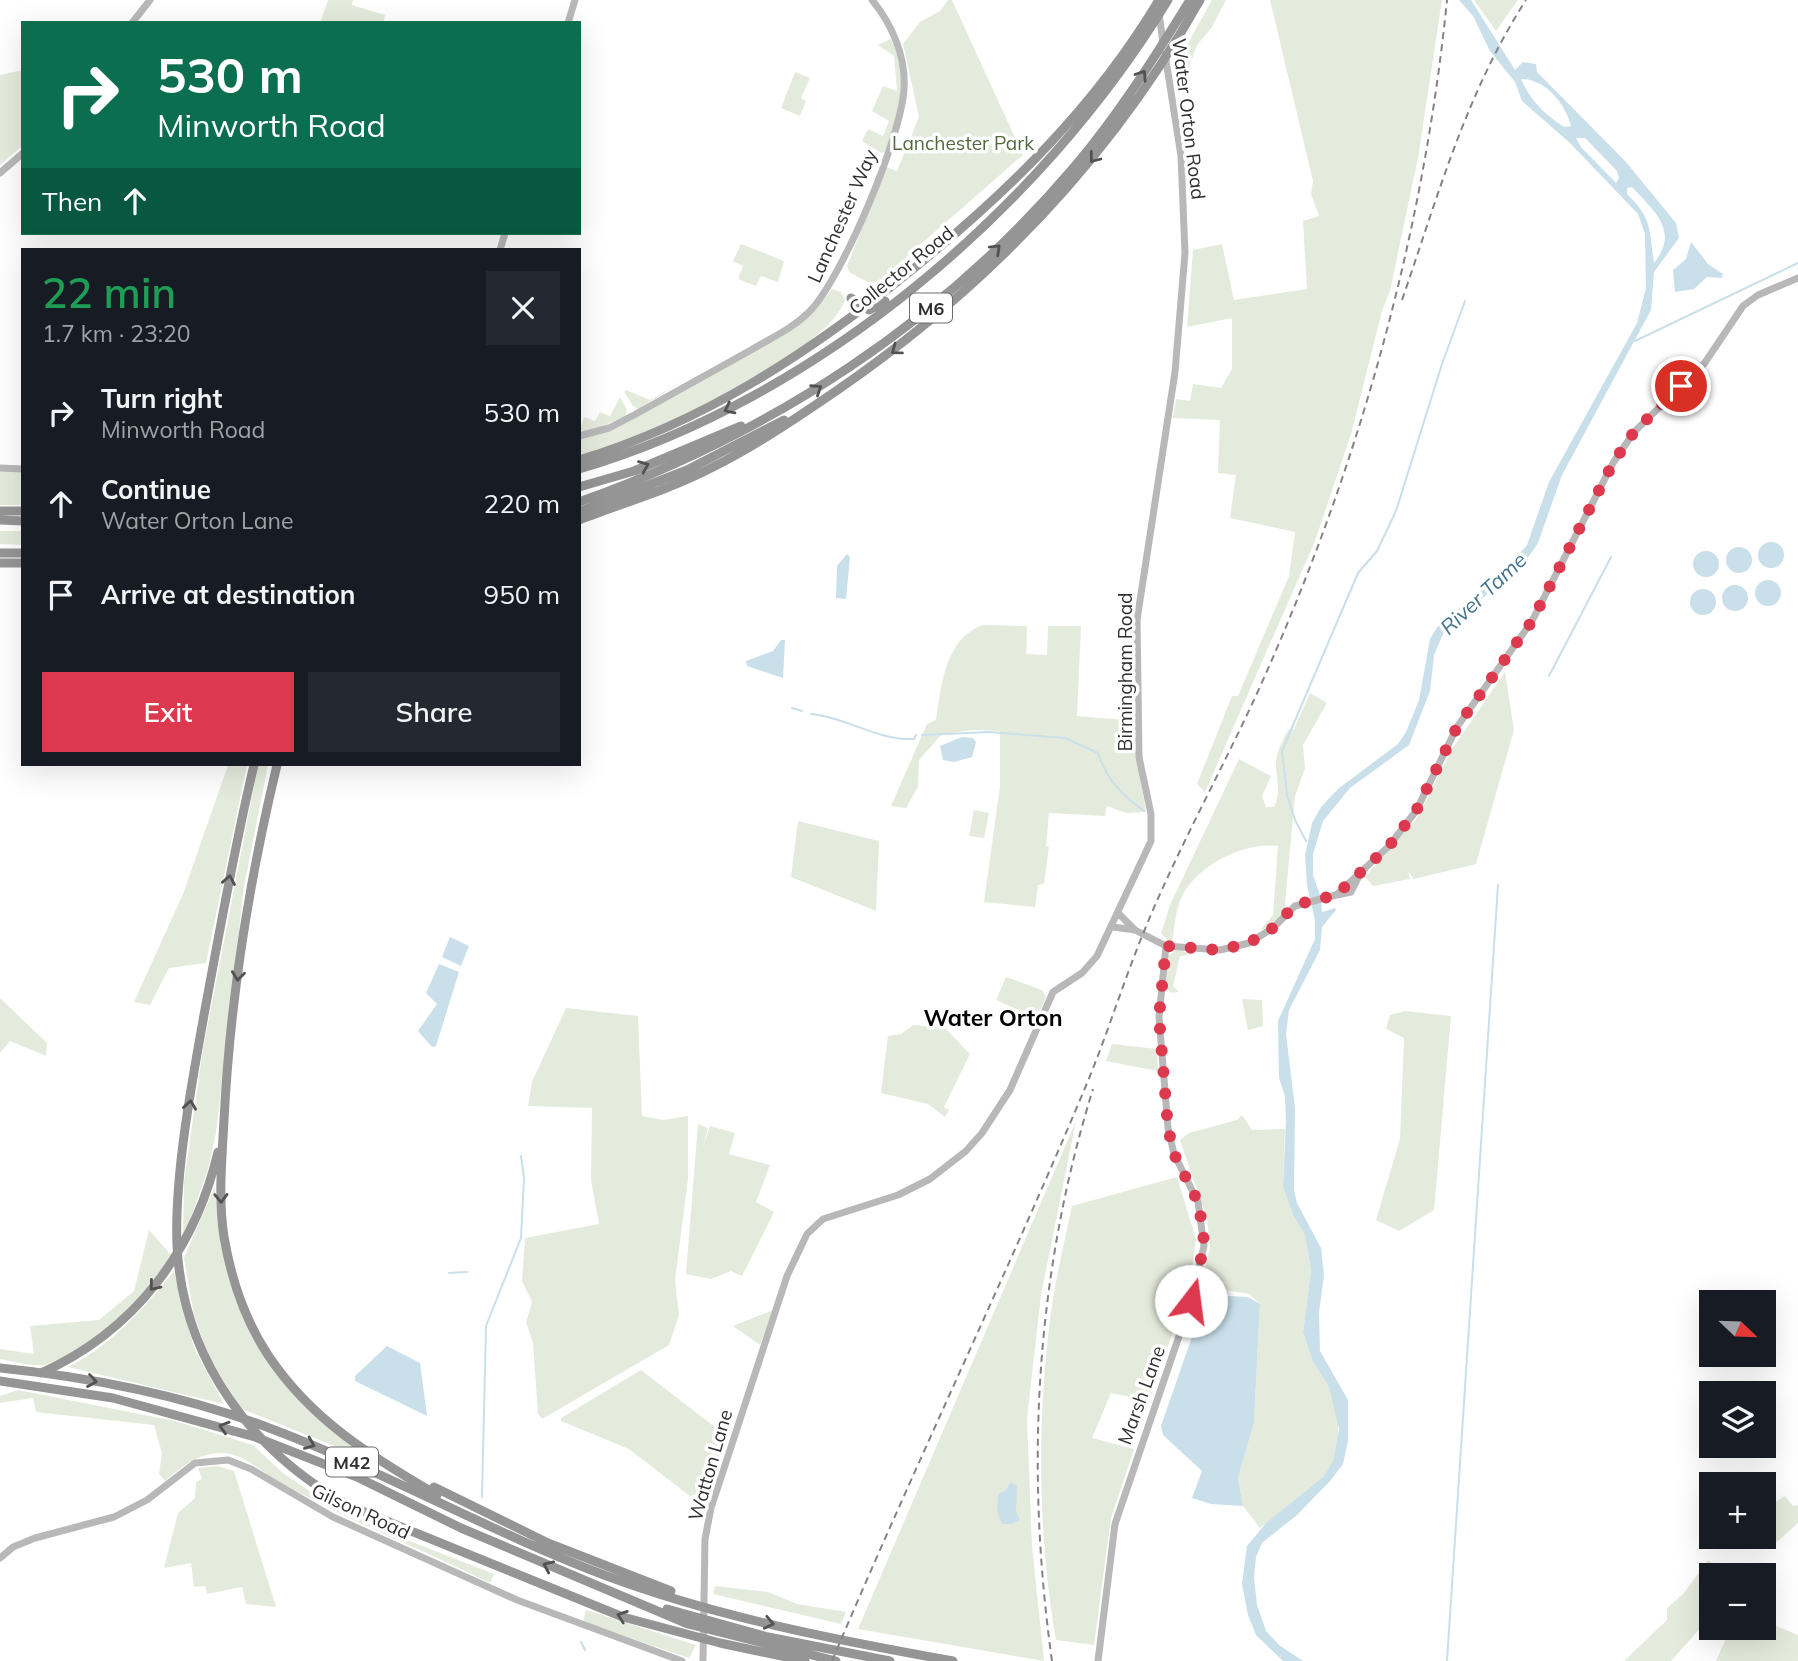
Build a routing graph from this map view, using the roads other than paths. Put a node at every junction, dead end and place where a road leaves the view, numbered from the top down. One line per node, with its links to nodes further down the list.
1 (150, 0): 8 (main road)
2 (575, 0): 9 (main road)
3 (872, 0): 19 (main road, Lanchester Way)
4 (1157, 0): 15 (highway, Collector Road); 16 (main road, Water Orton Road)
5 (1168, 0): 12 (highway, Collector Road)
6 (1190, 0): 18 (highway, M6, one-way to 6)
7 (1200, 0): 17 (highway, M6, one-way to 17)
8 (134, 21)
9 (569, 21)
10 (21, 155): 11 (main road)
11 (0, 173)
12 (939, 265): 15 (highway); 22 (highway, Collector Road, one-way to 22)
13 (1798, 278): 41 (main road)
14 (851, 298): 15 (highway)
15 (863, 309): 20 (highway, Collector Road)
16 (1180, 326): 38 (main road, Birmingham Road)
17 (843, 386): 28 (highway, M6); 29 (highway)
18 (797, 402): 24 (highway, one-way to 18); 25 (highway, M6)
19 (581, 435)
20 (581, 459)
21 (0, 468): 23 (main road)
22 (581, 468)
23 (21, 469)
24 (581, 486)
25 (581, 501)
26 (0, 511): 27 (highway)
27 (21, 511)
28 (581, 511)
29 (581, 519)
30 (0, 523): 31 (highway)
31 (21, 523)
32 (0, 553): 33 (highway)
33 (21, 553)
34 (0, 563): 35 (highway)
35 (21, 564)
36 (254, 766): 51 (highway, one-way to 36)
37 (277, 766): 42 (highway, one-way to 42)
38 (1119, 914): 39 (main road, Birmingham Road); 40 (main road)
39 (1113, 927): 40 (main road); 43 (main road, Birmingham Road)
40 (1136, 931): 41 (main road)
41 (1166, 946): 58 (main road, Marsh Lane)
42 (225, 1105): 46 (highway, one-way to 46); 47 (highway, one-way to 47)
43 (823, 1219): 54 (main road, Watton Lane)
44 (0, 1368): 48 (highway, M42, one-way to 48)
45 (0, 1381): 51 (highway, M42, one-way to 45)
46 (0, 1388)
47 (349, 1441): 48 (highway); 50 (highway, M42)
48 (481, 1521): 50 (highway, M42)
49 (0, 1558): 53 (main road, Gilson Road)
50 (689, 1601): 57 (highway, M42, one-way to 57)
51 (721, 1634): 52 (highway); 52 (highway)
52 (807, 1656): 55 (highway); 56 (highway)
53 (682, 1661)
54 (703, 1661)
55 (836, 1661)
56 (890, 1661)
57 (953, 1661)
58 (1098, 1661)

